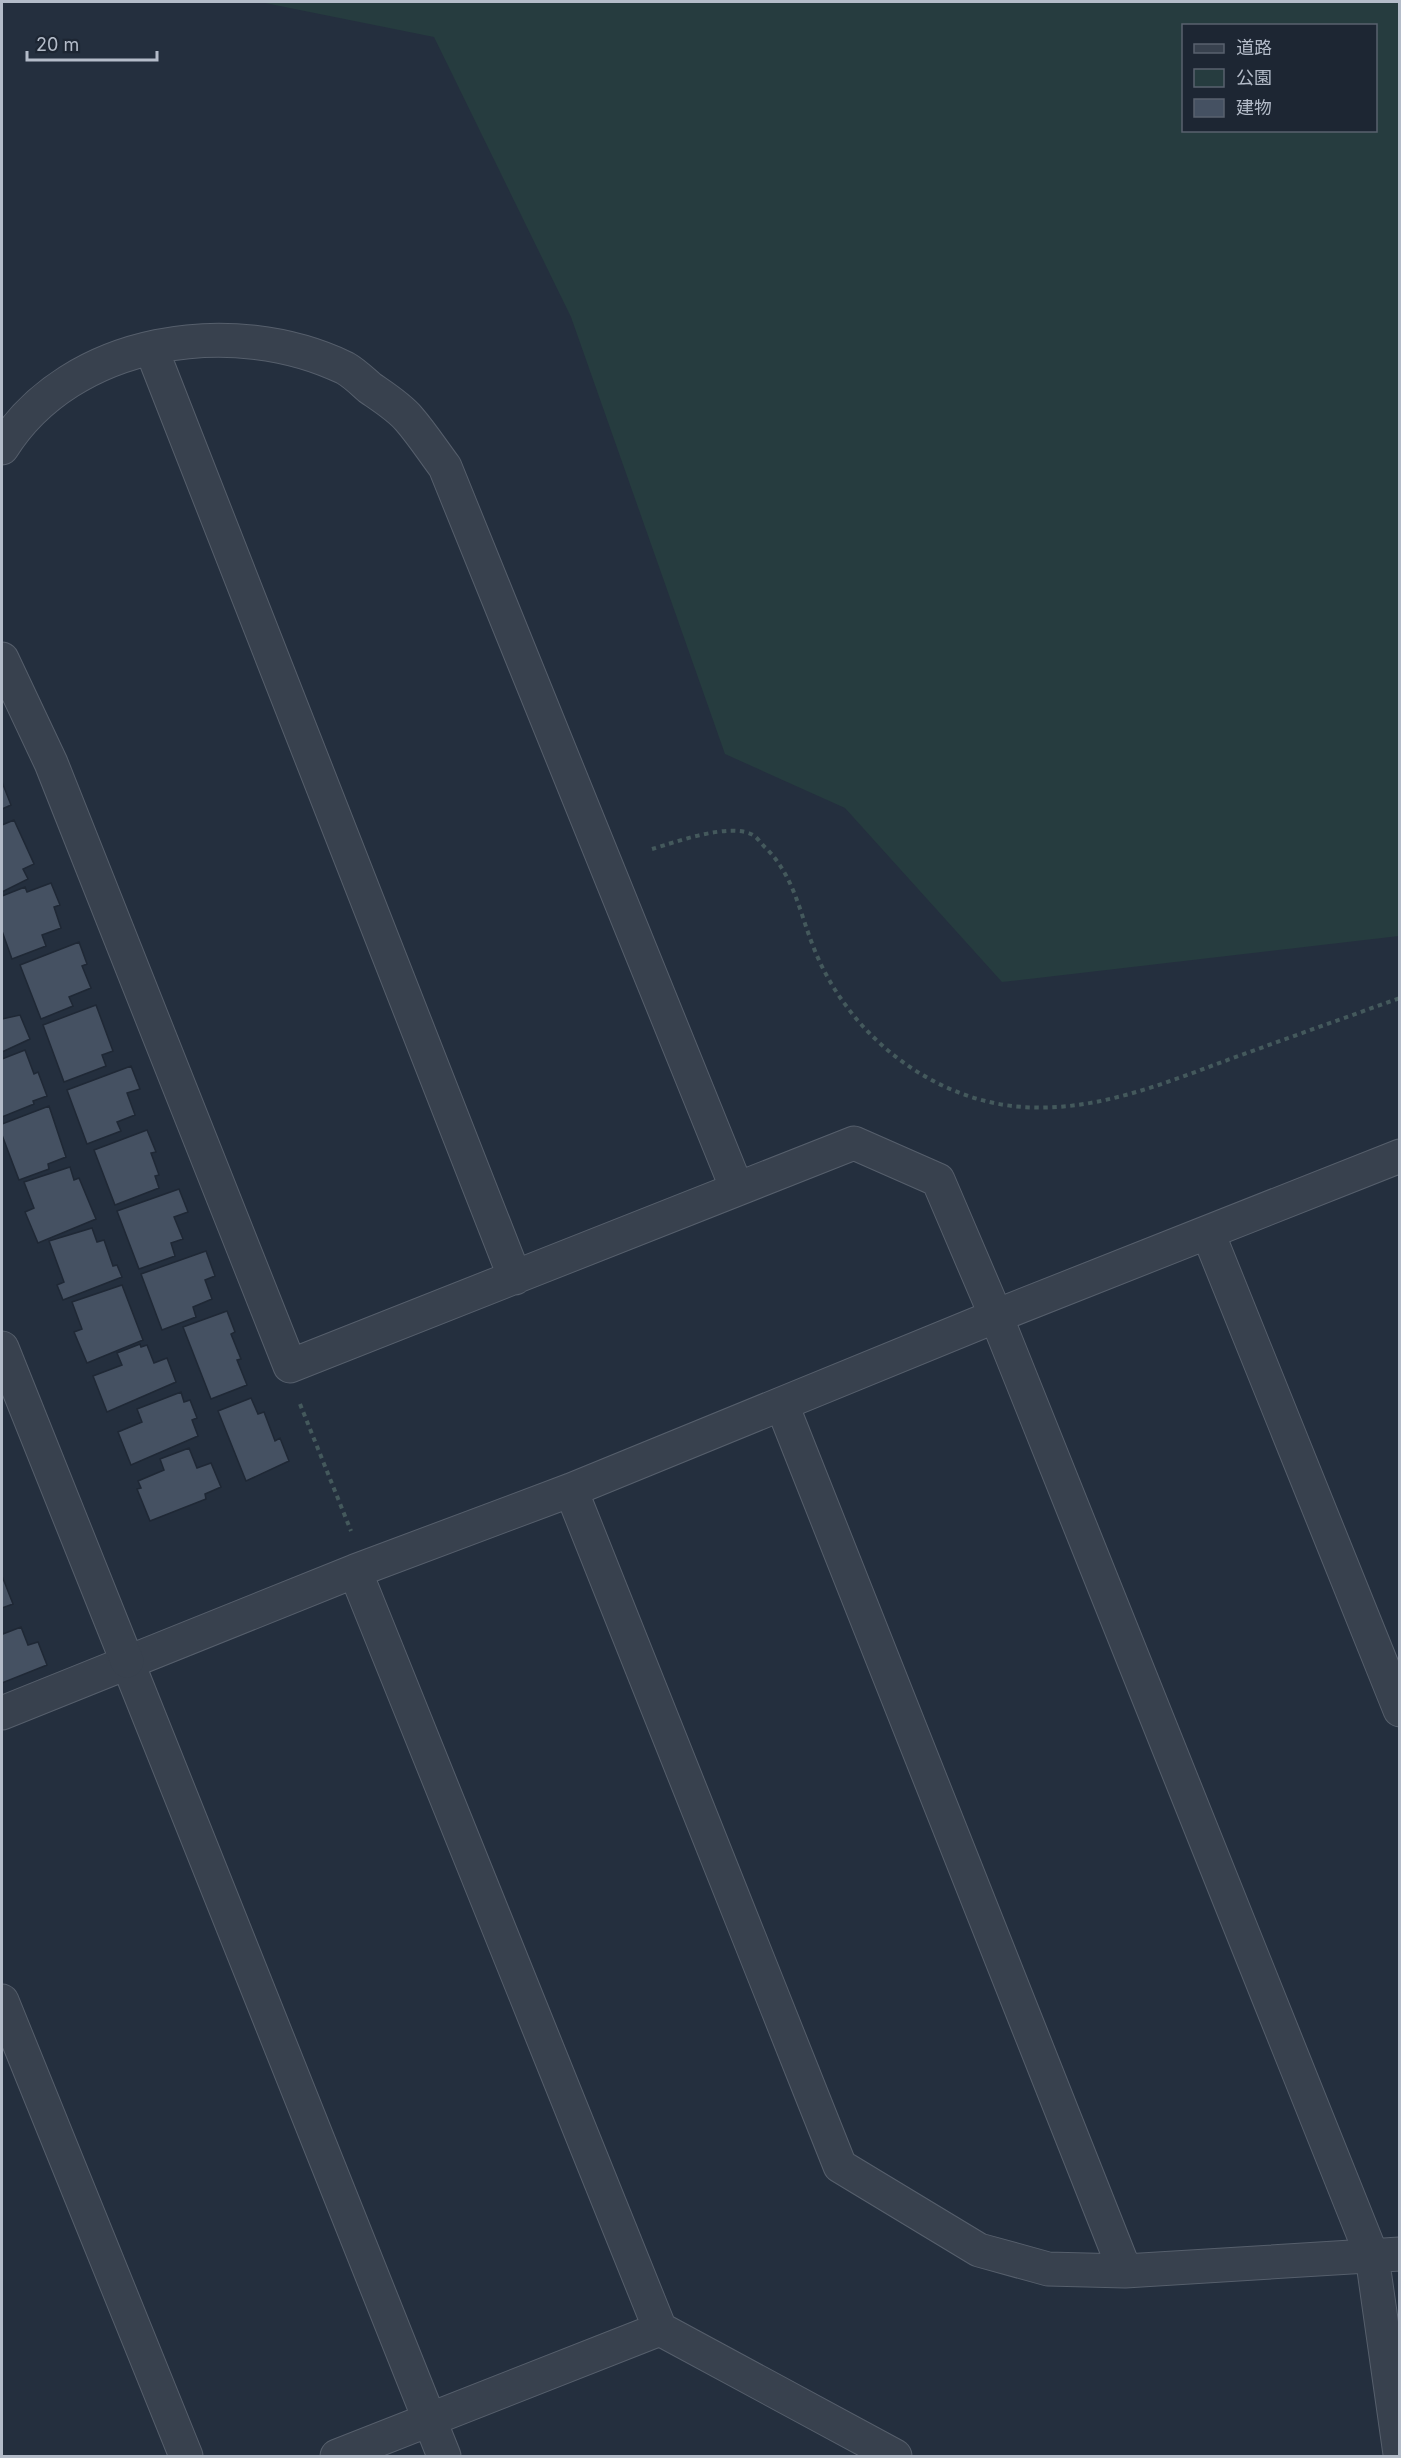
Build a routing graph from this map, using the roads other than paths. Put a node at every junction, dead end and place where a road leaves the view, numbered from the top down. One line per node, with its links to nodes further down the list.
1 (151, 348): 2 (street); 5 (street); 7 (street)
2 (2, 448)
3 (2, 659): 7 (street)
4 (1400, 1156): 6 (street)
5 (737, 1189): 7 (street); 8 (street)
6 (1208, 1233): 8 (street); 14 (street)
7 (515, 1278)
8 (996, 1316): 10 (street); 17 (street)
9 (2, 1348): 13 (street)
10 (782, 1405): 11 (street); 18 (street)
11 (571, 1490): 12 (street); 18 (street)
12 (355, 1571): 13 (street); 19 (street)
13 (127, 1661): 15 (street); 20 (street)
14 (1400, 1710)
15 (2, 1713)
16 (2, 2001): 22 (street)
17 (1385, 2255): 18 (street); 21 (street)
18 (1125, 2271)
19 (660, 2329): 20 (street); 25 (street)
20 (430, 2420): 23 (street); 24 (street)
21 (1400, 2454)
22 (186, 2457)
23 (337, 2457)
24 (444, 2457)
25 (895, 2457)

